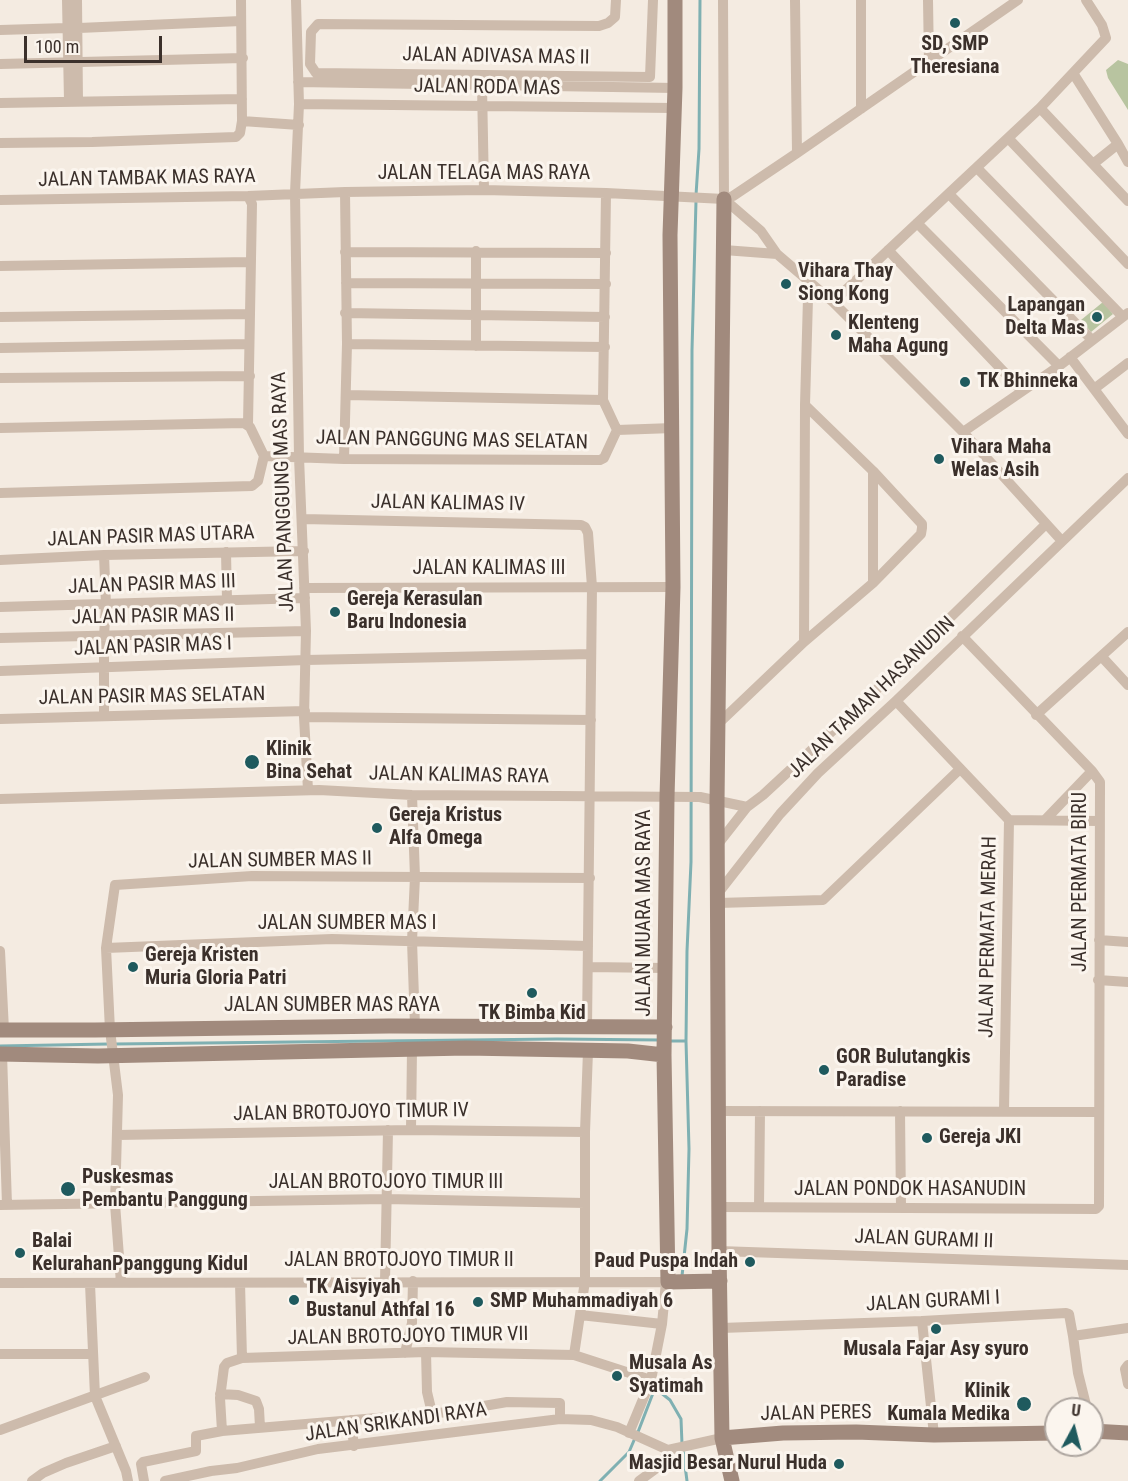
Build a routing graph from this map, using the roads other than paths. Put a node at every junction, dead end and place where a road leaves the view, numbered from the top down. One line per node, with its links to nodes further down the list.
1 (66, 0): 15 (street)
2 (77, 0): 15 (street)
3 (241, 0): 14 (street)
4 (296, 0): 22 (street)
5 (616, 0): 6 (street, JALAN ADIVASA MAS II)
6 (653, 0)
7 (675, 0): 24 (street, JALAN MUARA MAS RAYA)
8 (723, 0): 49 (street)
9 (795, 0): 38 (street)
10 (861, 0): 32 (street)
11 (928, 0): 19 (street)
12 (1018, 0): 19 (street)
13 (1086, 0): 21 (street)
14 (241, 21): 15 (street); 17 (street)
15 (73, 28): 16 (street); 18 (street)
16 (0, 30)
17 (243, 58): 18 (street); 25 (street)
18 (74, 62): 20 (street); 26 (street)
19 (929, 62): 32 (street)
20 (0, 64)
21 (1073, 73): 31 (street); 37 (street)
22 (298, 82): 23 (street, JALAN RODA MAS); 28 (street)
23 (482, 86): 24 (street, JALAN RODA MAS); 29 (street)
24 (675, 88): 30 (street, JALAN MUARA MAS RAYA)
25 (242, 99): 26 (street); 33 (street)
26 (73, 101): 27 (street)
27 (0, 102)
28 (299, 104): 29 (street, JALAN RODA MAS); 34 (street)
29 (483, 105): 30 (street, JALAN RODA MAS); 42 (street)
30 (674, 108): 48 (street, JALAN MUARA MAS RAYA)
31 (1040, 108): 35 (street); 40 (street)
32 (861, 109): 38 (street)
33 (242, 121): 34 (street); 36 (street)
34 (298, 125): 44 (street)
35 (1008, 138): 41 (street); 60 (street)
36 (0, 143)
37 (1118, 144): 39 (street); 40 (street)
38 (797, 153): 49 (street)
39 (1128, 162)
40 (1093, 164): 51 (street)
41 (977, 168): 46 (street); 70 (street)
42 (484, 190): 43 (street, JALAN TELAGA MAS RAYA); 45 (street, JALAN TELAGA MAS RAYA)
43 (345, 192): 44 (street, JALAN TELAGA MAS RAYA); 56 (street)
44 (296, 193): 47 (street, JALAN TAMBAK MAS RAYA); 96 (street, JALAN PANGGUNG MAS RAYA)
45 (606, 193): 48 (street, JALAN TELAGA MAS RAYA); 57 (street)
46 (949, 194): 52 (street); 73 (street)
47 (249, 196): 50 (street, JALAN TAMBAK MAS RAYA); 59 (street)
48 (675, 196): 49 (street, JALAN TELAGA MAS RAYA); 91 (street, JALAN MUARA MAS RAYA)
49 (726, 198): 53 (street); 58 (street)
50 (0, 200)
51 (1128, 200)
52 (917, 223): 54 (street); 81 (street)
53 (724, 250): 58 (street); 133 (street)
54 (888, 250): 66 (street); 85 (street)
55 (476, 251): 56 (street); 57 (street); 63 (street)
56 (345, 252): 62 (street)
57 (606, 254): 64 (street)
58 (777, 254): 65 (street)
59 (250, 262): 61 (street); 68 (street)
60 (1128, 264)
61 (0, 266)
62 (346, 283): 63 (street); 67 (street)
63 (476, 284): 64 (street); 69 (street)
64 (606, 284): 72 (street)
65 (813, 286): 66 (street); 88 (street)
66 (833, 302): 93 (street)
67 (345, 313): 69 (street); 75 (street)
68 (250, 314): 71 (street); 74 (street)
69 (476, 315): 72 (street); 76 (street)
70 (1125, 315): 73 (street)
71 (0, 316)
72 (605, 317): 77 (street)
73 (1092, 340): 79 (street)
74 (249, 344): 78 (street); 82 (street)
75 (347, 344): 76 (street); 86 (street)
76 (476, 346): 77 (street)
77 (605, 347): 87 (street)
78 (0, 348)
79 (1070, 357): 81 (street); 84 (street)
80 (1128, 363): 84 (street)
81 (1059, 366): 85 (street)
82 (250, 376): 83 (street); 89 (street)
83 (0, 378)
84 (1094, 388): 94 (street)
85 (1022, 391): 93 (street)
86 (346, 395): 87 (street); 97 (street)
87 (603, 400): 92 (street)
88 (805, 405): 98 (street); 120 (street)
89 (248, 424): 90 (street); 95 (street)
90 (0, 428)
91 (673, 428): 92 (street); 110 (street, JALAN MUARA MAS RAYA)
92 (617, 430): 97 (street, JALAN PANGGUNG MAS SELATAN)
93 (963, 432): 102 (street)
94 (1128, 434)
95 (264, 456): 96 (street, JALAN PANGGUNG MAS SELATAN); 100 (street)
96 (299, 457): 97 (street, JALAN PANGGUNG MAS SELATAN); 101 (street, JALAN PANGGUNG MAS RAYA)
97 (344, 459)
98 (873, 471): 108 (street); 108 (street)
99 (1126, 483): 103 (street, JALAN TAMAN HASANUDIN)
100 (0, 493)
101 (303, 519): 104 (street, JALAN PANGGUNG MAS RAYA); 109 (street, JALAN KALIMAS IV)
102 (1046, 524): 103 (street); 142 (street, JALAN TAMAN HASANUDIN)
103 (1061, 540): 118 (street, JALAN TAMAN HASANUDIN)
104 (304, 551): 105 (street, JALAN PASIR MAS UTARA); 111 (street, JALAN PANGGUNG MAS RAYA)
105 (226, 552): 106 (street, JALAN PASIR MAS UTARA); 112 (street)
106 (104, 555): 107 (street, JALAN PASIR MAS UTARA); 113 (street)
107 (0, 560)
108 (873, 582): 120 (street)
109 (592, 587): 110 (street, JALAN KALIMAS III); 111 (street, JALAN KALIMAS III); 121 (street)
110 (673, 587): 139 (street, JALAN MUARA MAS RAYA)
111 (305, 593): 112 (street, JALAN PASIR MAS III); 115 (street, JALAN PANGGUNG MAS RAYA)
112 (227, 600): 113 (street, JALAN PASIR MAS III)
113 (106, 605): 114 (street, JALAN PASIR MAS III); 117 (street)
114 (0, 608)
115 (306, 631): 117 (street, JALAN PASIR MAS II); 123 (street, JALAN PANGGUNG MAS RAYA)
116 (1128, 632): 122 (street)
117 (104, 636): 119 (street, JALAN PASIR MAS II); 124 (street)
118 (962, 636): 127 (street, JALAN TAMAN HASANUDIN); 129 (street, JALAN PERMATA BIRU)
119 (0, 638)
120 (804, 642): 133 (street)
121 (591, 654): 123 (street, JALAN PASIR MAS I); 132 (street)
122 (1102, 657): 126 (street); 129 (street)
123 (306, 660): 124 (street, JALAN PASIR MAS I); 128 (street, JALAN PANGGUNG MAS RAYA)
124 (104, 667): 125 (street, JALAN PASIR MAS I); 130 (street)
125 (0, 670)
126 (1128, 685)
127 (896, 701): 134 (street, JALAN PERMATA MERAH); 149 (street, JALAN TAMAN HASANUDIN)
128 (305, 714): 130 (street, JALAN PASIR MAS SELATAN); 132 (street, JALAN PASIR MAS SELATAN); 136 (street, JALAN PANGGUNG MAS RAYA)
129 (1036, 715): 135 (street, JALAN PERMATA BIRU)
130 (104, 716): 131 (street, JALAN PASIR MAS SELATAN)
131 (0, 719)
132 (591, 720): 138 (street)
133 (718, 724): 141 (street)
134 (960, 769): 143 (street, JALAN PERMATA MERAH); 149 (street)
135 (1092, 771): 144 (street); 145 (street, JALAN PERMATA BIRU)
136 (308, 790): 137 (street, JALAN KALIMAS RAYA); 140 (street, JALAN KALIMAS RAYA)
137 (412, 795): 138 (street, JALAN KALIMAS RAYA); 147 (street)
138 (590, 796): 139 (street, JALAN KALIMAS RAYA); 148 (street)
139 (673, 797): 141 (street, JALAN KALIMAS RAYA); 157 (street, JALAN MUARA MAS RAYA)
140 (0, 799)
141 (717, 802): 142 (street, JALAN KALIMAS RAYA); 146 (street)
142 (747, 807): 146 (street, JALAN TAMAN HASANUDIN)
143 (1009, 820): 144 (street); 173 (street, JALAN PERMATA MERAH)
144 (1045, 820): 145 (street)
145 (1099, 821): 150 (street, JALAN PERMATA BIRU)
146 (718, 844): 149 (street)
147 (415, 877): 148 (street, JALAN SUMBER MAS II); 151 (street); 154 (street, JALAN SUMBER MAS II)
148 (590, 878): 153 (street)
149 (719, 898): 170 (street)
150 (1099, 940): 152 (street); 158 (street, JALAN PERMATA BIRU)
151 (412, 941): 153 (street, JALAN SUMBER MAS I); 154 (street, JALAN SUMBER MAS I); 160 (street)
152 (1128, 942)
153 (588, 946): 156 (street)
154 (105, 948): 164 (street)
155 (0, 951): 163 (street)
156 (588, 967): 157 (street); 161 (street)
157 (665, 968): 162 (street, JALAN MUARA MAS RAYA)
158 (1098, 980): 159 (street); 174 (street, JALAN PERMATA BIRU)
159 (1128, 982)
160 (415, 1026): 161 (street, JALAN SUMBER MAS RAYA); 164 (street, JALAN SUMBER MAS RAYA)
161 (587, 1027): 162 (street, JALAN SUMBER MAS RAYA)
162 (665, 1029): 167 (street, JALAN MUARA MAS RAYA)
163 (2, 1030): 164 (street, JALAN SUMBER MAS RAYA)
164 (110, 1031): 169 (street)
165 (412, 1049): 166 (street); 169 (street); 176 (street)
166 (588, 1051): 167 (street); 177 (street)
167 (664, 1053): 193 (street, JALAN MUARA MAS RAYA)
168 (1, 1054): 169 (street); 182 (street)
169 (113, 1055): 178 (street)
170 (719, 1111): 171 (street); 184 (street)
171 (760, 1111): 172 (street); 185 (street)
172 (900, 1111): 173 (street); 186 (street)
173 (1004, 1111): 174 (street)
174 (1098, 1112): 183 (street, JALAN PERMATA BIRU)
175 (388, 1130): 176 (street, JALAN BROTOJOYO TIMUR IV); 178 (street, JALAN BROTOJOYO TIMUR IV); 179 (street)
176 (411, 1130): 177 (street, JALAN BROTOJOYO TIMUR IV)
177 (585, 1132): 180 (street)
178 (117, 1135): 181 (street)
179 (386, 1199): 180 (street, JALAN BROTOJOYO TIMUR III); 181 (street, JALAN BROTOJOYO TIMUR III); 189 (street)
180 (585, 1203): 191 (street)
181 (115, 1204): 182 (street, JALAN BROTOJOYO TIMUR III); 195 (street)
182 (3, 1205)
183 (1098, 1206): 186 (street, JALAN PONDOK HASANUDIN)
184 (720, 1207): 185 (street, JALAN PONDOK HASANUDIN); 187 (street)
185 (759, 1207): 186 (street, JALAN PONDOK HASANUDIN)
186 (901, 1208)
187 (719, 1251): 188 (street, JALAN GURAMI II); 192 (street)
188 (1128, 1265)
189 (385, 1281): 190 (street, JALAN BROTOJOYO TIMUR II); 196 (street, JALAN BROTOJOYO TIMUR II)
190 (413, 1281): 191 (street, JALAN BROTOJOYO TIMUR II); 205 (street)
191 (585, 1281): 193 (street, JALAN BROTOJOYO TIMUR II); 198 (street)
192 (720, 1281): 193 (street); 201 (street)
193 (675, 1282): 200 (street)
194 (0, 1283): 197 (street, JALAN BROTOJOYO TIMUR II)
195 (121, 1283): 196 (street, JALAN BROTOJOYO TIMUR II); 197 (street, JALAN BROTOJOYO TIMUR II)
196 (240, 1283): 209 (street)
197 (90, 1284): 207 (street)
198 (580, 1315): 200 (street); 208 (street)
199 (922, 1321): 201 (street, JALAN GURAMI I); 203 (street, JALAN GURAMI I); 227 (street)
200 (662, 1324): 212 (street)
201 (721, 1328): 228 (street)
202 (1128, 1328): 203 (street)
203 (1073, 1336): 216 (street)
204 (426, 1352): 205 (street, JALAN BROTOJOYO TIMUR VII); 208 (street, JALAN BROTOJOYO TIMUR VII); 217 (street)
205 (405, 1353): 209 (street, JALAN BROTOJOYO TIMUR VII)
206 (0, 1354): 207 (street)
207 (93, 1354): 215 (street)
208 (574, 1355): 212 (street, JALAN BROTOJOYO TIMUR VII)
209 (242, 1358): 214 (street)
210 (1128, 1365): 213 (street)
211 (145, 1377): 215 (street)
212 (651, 1380): 226 (street)
213 (1128, 1384)
214 (220, 1394): 220 (street); 222 (street)
215 (95, 1396): 221 (street); 229 (street)
216 (1084, 1397)
217 (432, 1413): 218 (street); 219 (street)
218 (560, 1419): 226 (street, JALAN SRIKANDI RAYA); 230 (street, JALAN SRIKANDI RAYA)
219 (351, 1420): 220 (street); 230 (street)
220 (260, 1427): 222 (street)
221 (0, 1430)
222 (222, 1431): 234 (street)
223 (1104, 1432): 225 (street)
224 (1044, 1433): 227 (street, JALAN PERES)
225 (1128, 1433)
226 (634, 1435): 231 (street, JALAN SRIKANDI RAYA)
227 (934, 1435): 228 (street, JALAN PERES)
228 (722, 1438): 231 (street); 237 (street)
229 (116, 1446): 232 (street); 233 (street)
230 (354, 1446): 235 (street, JALAN SRIKANDI RAYA)
231 (670, 1450): 236 (street)
232 (32, 1481)
233 (128, 1481)
234 (144, 1481)
235 (165, 1481)
236 (639, 1481)
237 (732, 1481)

